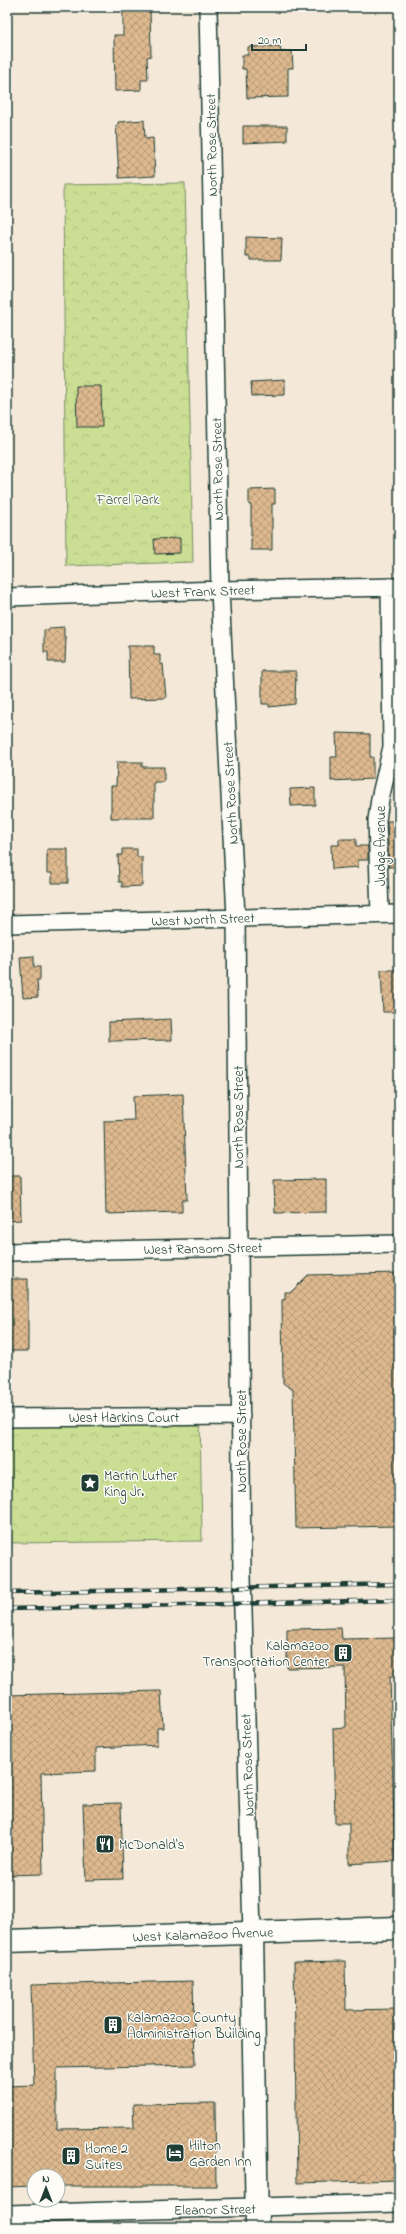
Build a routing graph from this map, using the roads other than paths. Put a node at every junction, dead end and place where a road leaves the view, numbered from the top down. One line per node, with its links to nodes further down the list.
1 (208, 7): 3 (street, North Rose Street)
2 (394, 587): 3 (street, West Frank Street); 5 (street, Judge Avenue)
3 (220, 590): 4 (street, West Frank Street); 7 (street, North Rose Street)
4 (7, 597)
5 (380, 914): 6 (street, West North Street); 7 (street, West North Street)
6 (399, 914)
7 (236, 917): 8 (street, West North Street); 10 (street, North Rose Street)
8 (7, 924)
9 (399, 1244): 10 (street, West Ransom Street)
10 (239, 1248): 11 (street, West Ransom Street); 12 (street, North Rose Street)
11 (7, 1252)
12 (241, 1416): 13 (street, West Harkins Court); 15 (street, North Rose Street)
13 (7, 1418)
14 (399, 1928): 15 (main road, West Kalamazoo Avenue)
15 (252, 1933): 16 (main road, West Kalamazoo Avenue); 19 (main road, North Rose Street)
16 (7, 1941)
17 (399, 2203): 19 (street, Eleanor Street)
18 (7, 2214): 19 (street, Eleanor Street)
19 (257, 2218)

